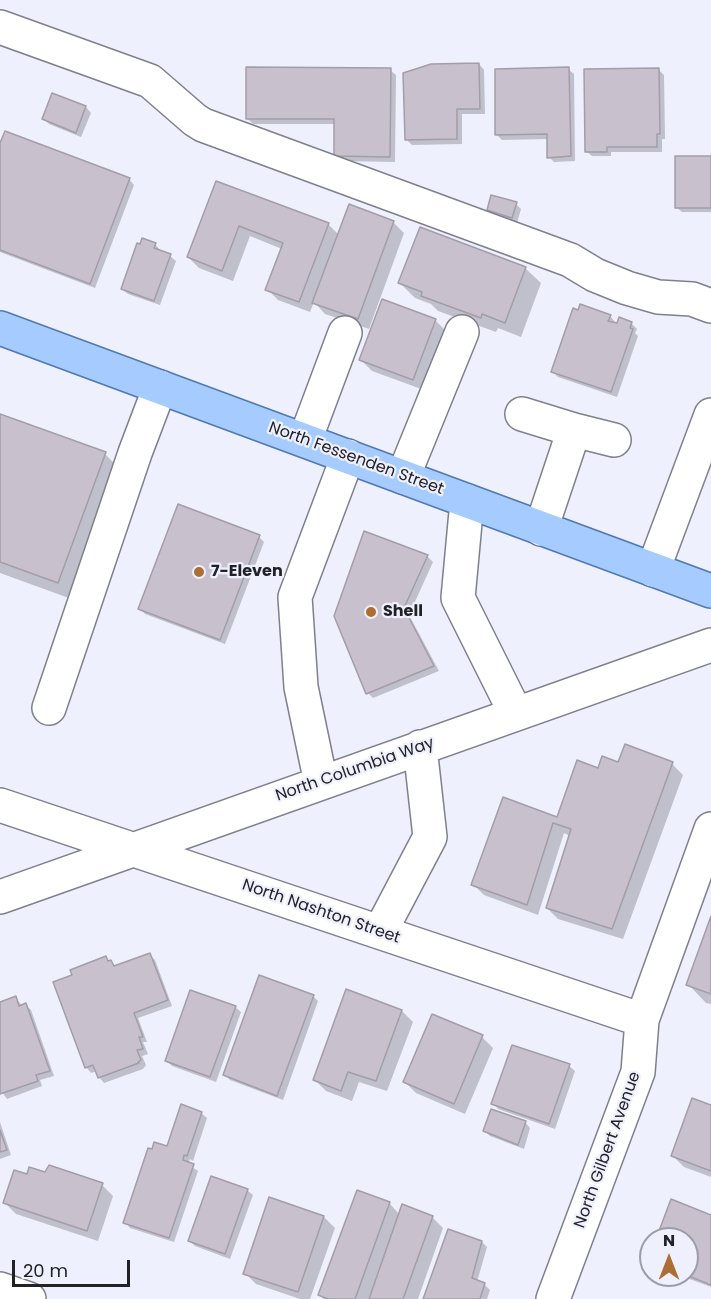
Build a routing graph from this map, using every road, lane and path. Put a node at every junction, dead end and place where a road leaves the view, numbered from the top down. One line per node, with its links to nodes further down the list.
1 (0, 27): 2 (street)
2 (711, 306)
3 (0, 327): 6 (main road, North Fessenden Street)
4 (462, 332): 13 (street)
5 (345, 333): 11 (street)
6 (160, 387): 11 (main road, North Fessenden Street); 19 (street)
7 (522, 414): 9 (street)
8 (711, 416): 16 (street)
9 (574, 430): 10 (street); 15 (street)
10 (615, 440)
11 (305, 441): 12 (main road, North Fessenden Street)
12 (348, 456): 13 (main road, North Fessenden Street); 22 (street)
13 (403, 477): 14 (main road, North Fessenden Street)
14 (467, 501): 15 (main road, North Fessenden Street); 20 (street)
15 (542, 529): 16 (main road, North Fessenden Street)
16 (653, 570): 17 (main road, North Fessenden Street)
17 (711, 591)
18 (711, 645): 20 (street, North Columbia Way)
19 (49, 708)
20 (516, 714): 21 (street, North Columbia Way)
21 (420, 747): 22 (street, North Columbia Way); 27 (street)
22 (321, 783): 25 (street, North Columbia Way)
23 (0, 805): 25 (street, North Nashton Street)
24 (711, 829): 28 (street, North Gilbert Avenue)
25 (132, 849): 26 (street, North Columbia Way); 27 (street, North Nashton Street)
26 (0, 897)
27 (380, 932): 28 (street, North Nashton Street)
28 (642, 1020): 31 (street, North Gilbert Avenue)
29 (0, 1289): 30 (street)
30 (29, 1299)
31 (553, 1299)

